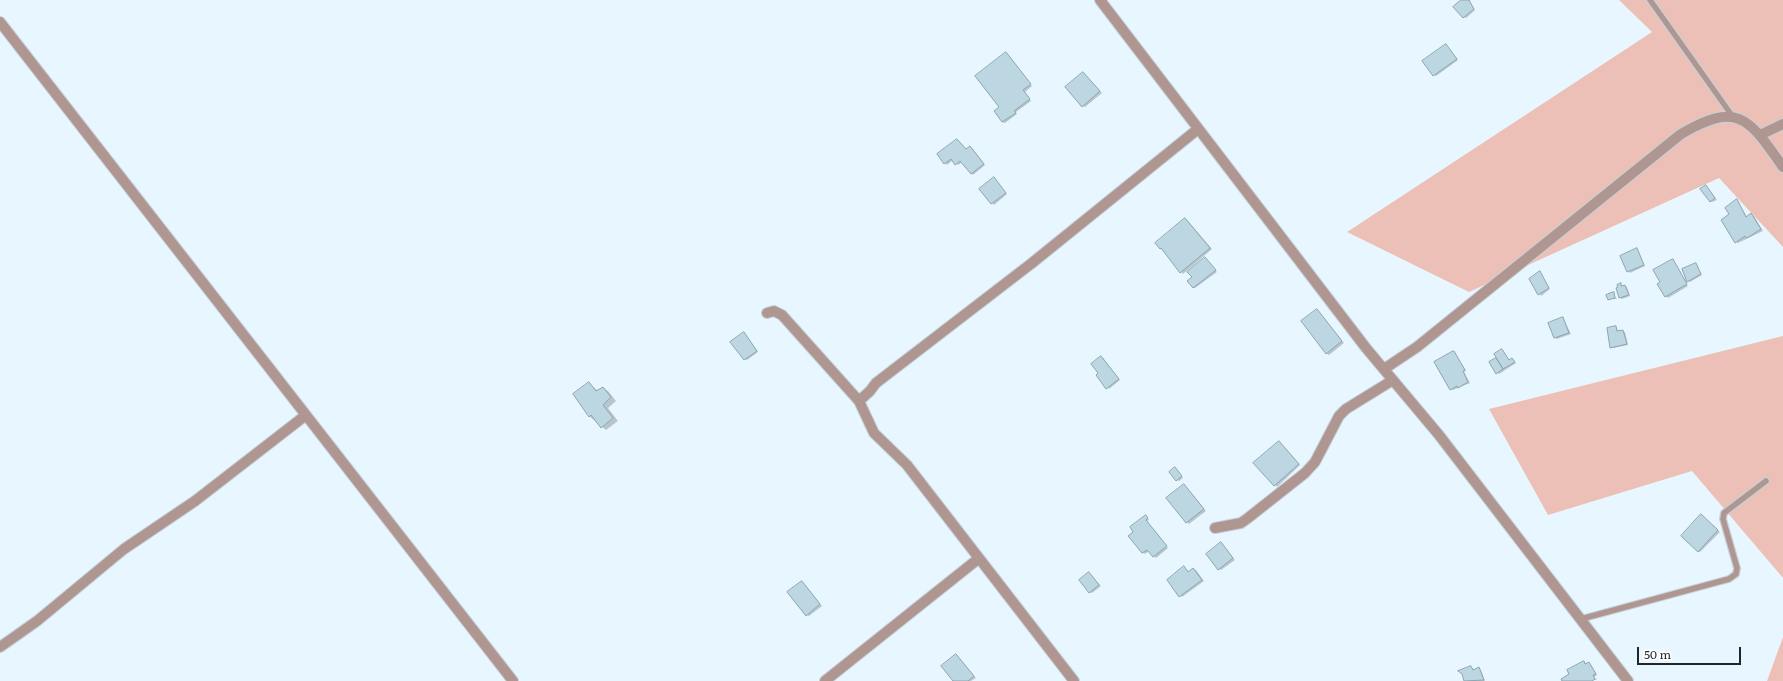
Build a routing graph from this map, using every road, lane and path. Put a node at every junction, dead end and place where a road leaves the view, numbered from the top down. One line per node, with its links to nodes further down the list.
1 (1100, 0): 6 (street)
2 (1650, 0): 4 (lane)
3 (0, 22): 13 (street)
4 (1733, 117): 7 (street); 10 (street)
5 (1783, 124): 7 (street)
6 (1198, 129): 10 (street); 12 (street)
7 (1760, 135): 8 (street)
8 (1783, 167)
9 (767, 313): 12 (street)
10 (1384, 370): 11 (street)
11 (1393, 380): 15 (street); 17 (street)
12 (859, 401): 16 (street)
13 (306, 414): 18 (street); 19 (street)
14 (1766, 481): 17 (lane)
15 (1215, 528)
16 (978, 559): 20 (street); 21 (street)
17 (1581, 619): 22 (street)
18 (0, 647)
19 (513, 681)
20 (825, 681)
21 (1074, 681)
22 (1628, 681)

